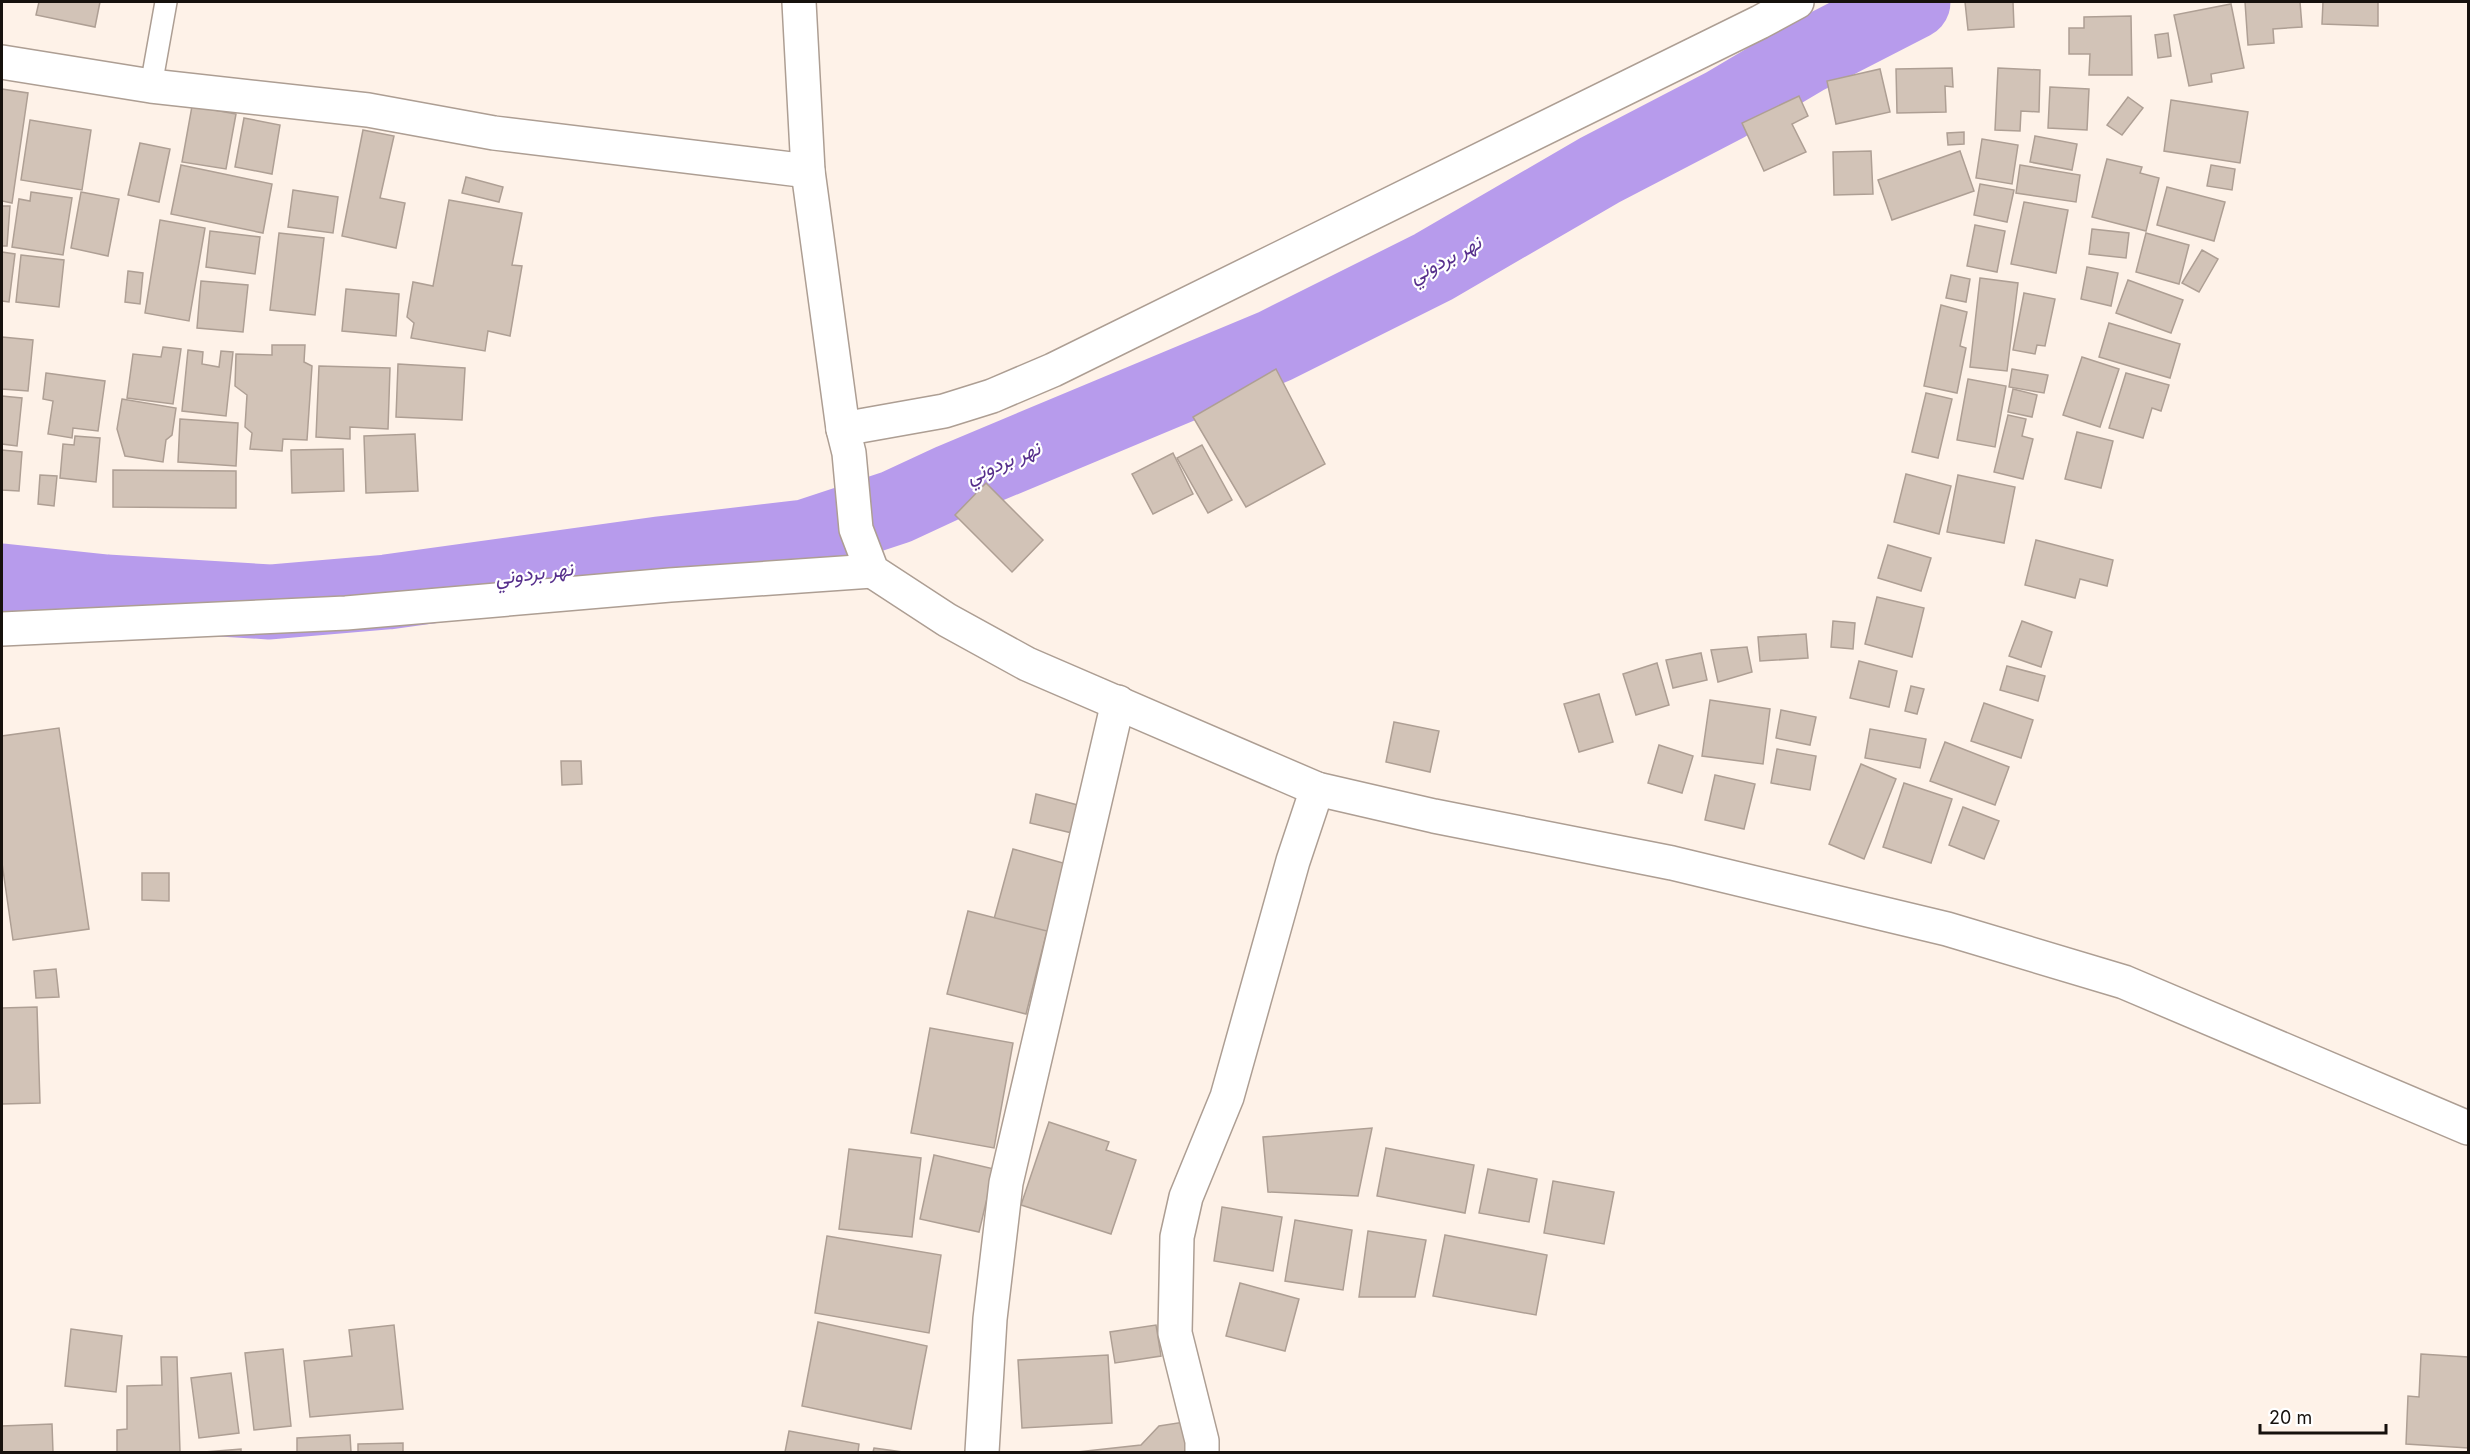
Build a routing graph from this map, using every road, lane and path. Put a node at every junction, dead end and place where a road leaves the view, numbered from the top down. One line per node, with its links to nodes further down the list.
1 (166, 2): 5 (lane)
2 (799, 2): 6 (street)
3 (1797, 2): 7 (street)
4 (2, 62): 5 (street)
5 (151, 86): 6 (street)
6 (808, 171): 7 (street)
7 (846, 441): 8 (street)
8 (872, 571): 9 (street); 10 (street)
9 (2, 629)
10 (1118, 702): 11 (street); 13 (street)
11 (1317, 789): 12 (street); 14 (street)
12 (2469, 1128)
13 (982, 1452)
14 (1202, 1452)

